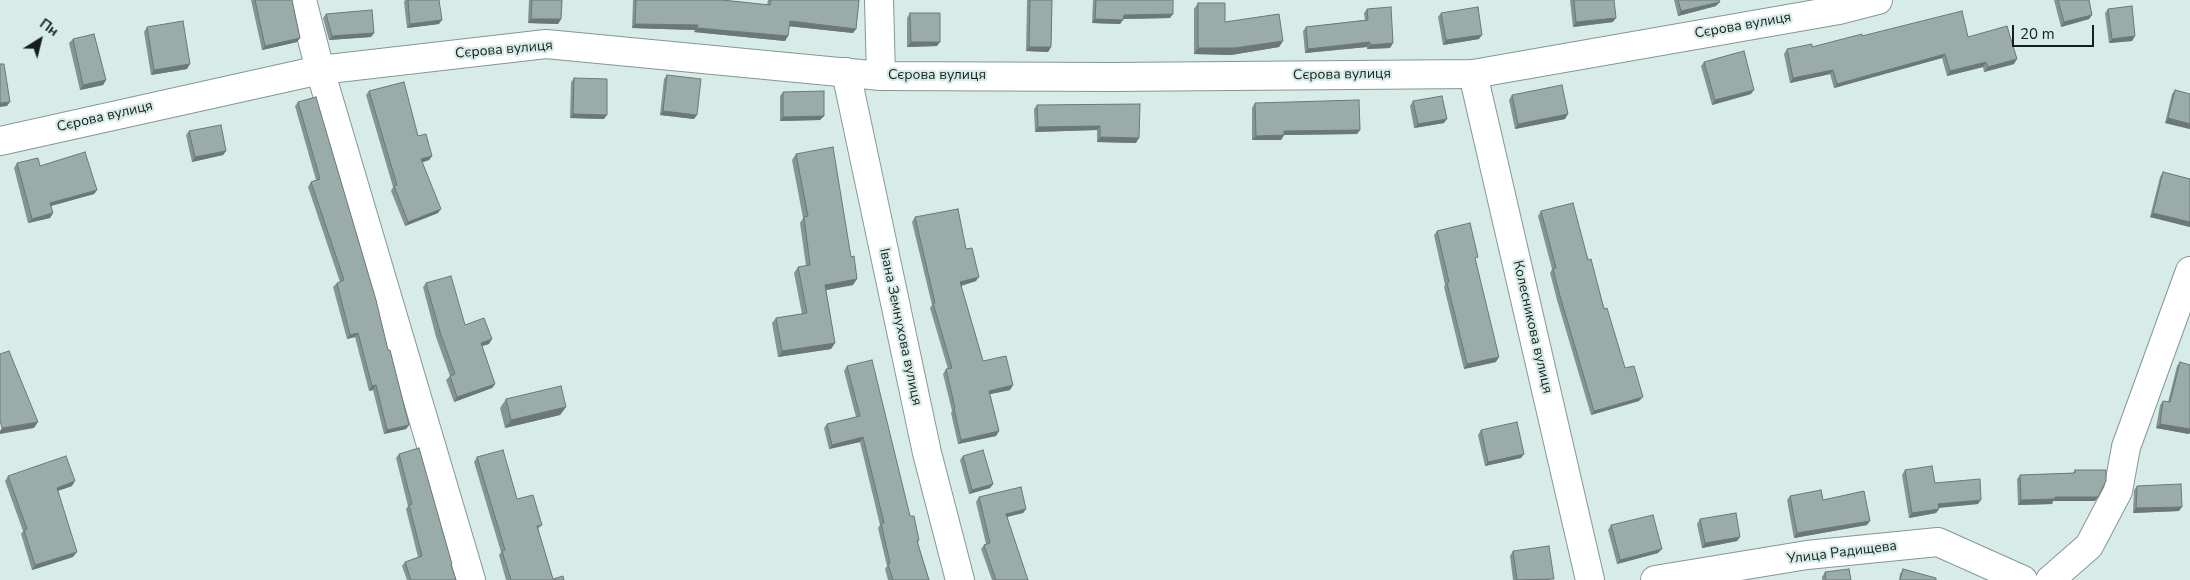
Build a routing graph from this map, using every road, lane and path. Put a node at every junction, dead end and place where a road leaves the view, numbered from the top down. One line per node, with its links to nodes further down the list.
1 (302, 0): 4 (street)
2 (879, 0): 7 (street)
3 (1878, 0): 6 (street, Сєрова вулиця)
4 (320, 70): 5 (street, Сєрова вулиця); 8 (street, Сєрова вулиця); 10 (street)
5 (846, 72): 7 (street, Сєрова вулиця); 11 (street, Івана Земнухова вулиця)
6 (1473, 74): 7 (street, Сєрова вулиця); 12 (street, Колесникова вулиця)
7 (882, 76)
8 (0, 141)
9 (2190, 271): 15 (street)
10 (471, 580)
11 (960, 580)
12 (1590, 580)
13 (1655, 580): 14 (street, Улица Радищева)
14 (2023, 580)
15 (2050, 580)

